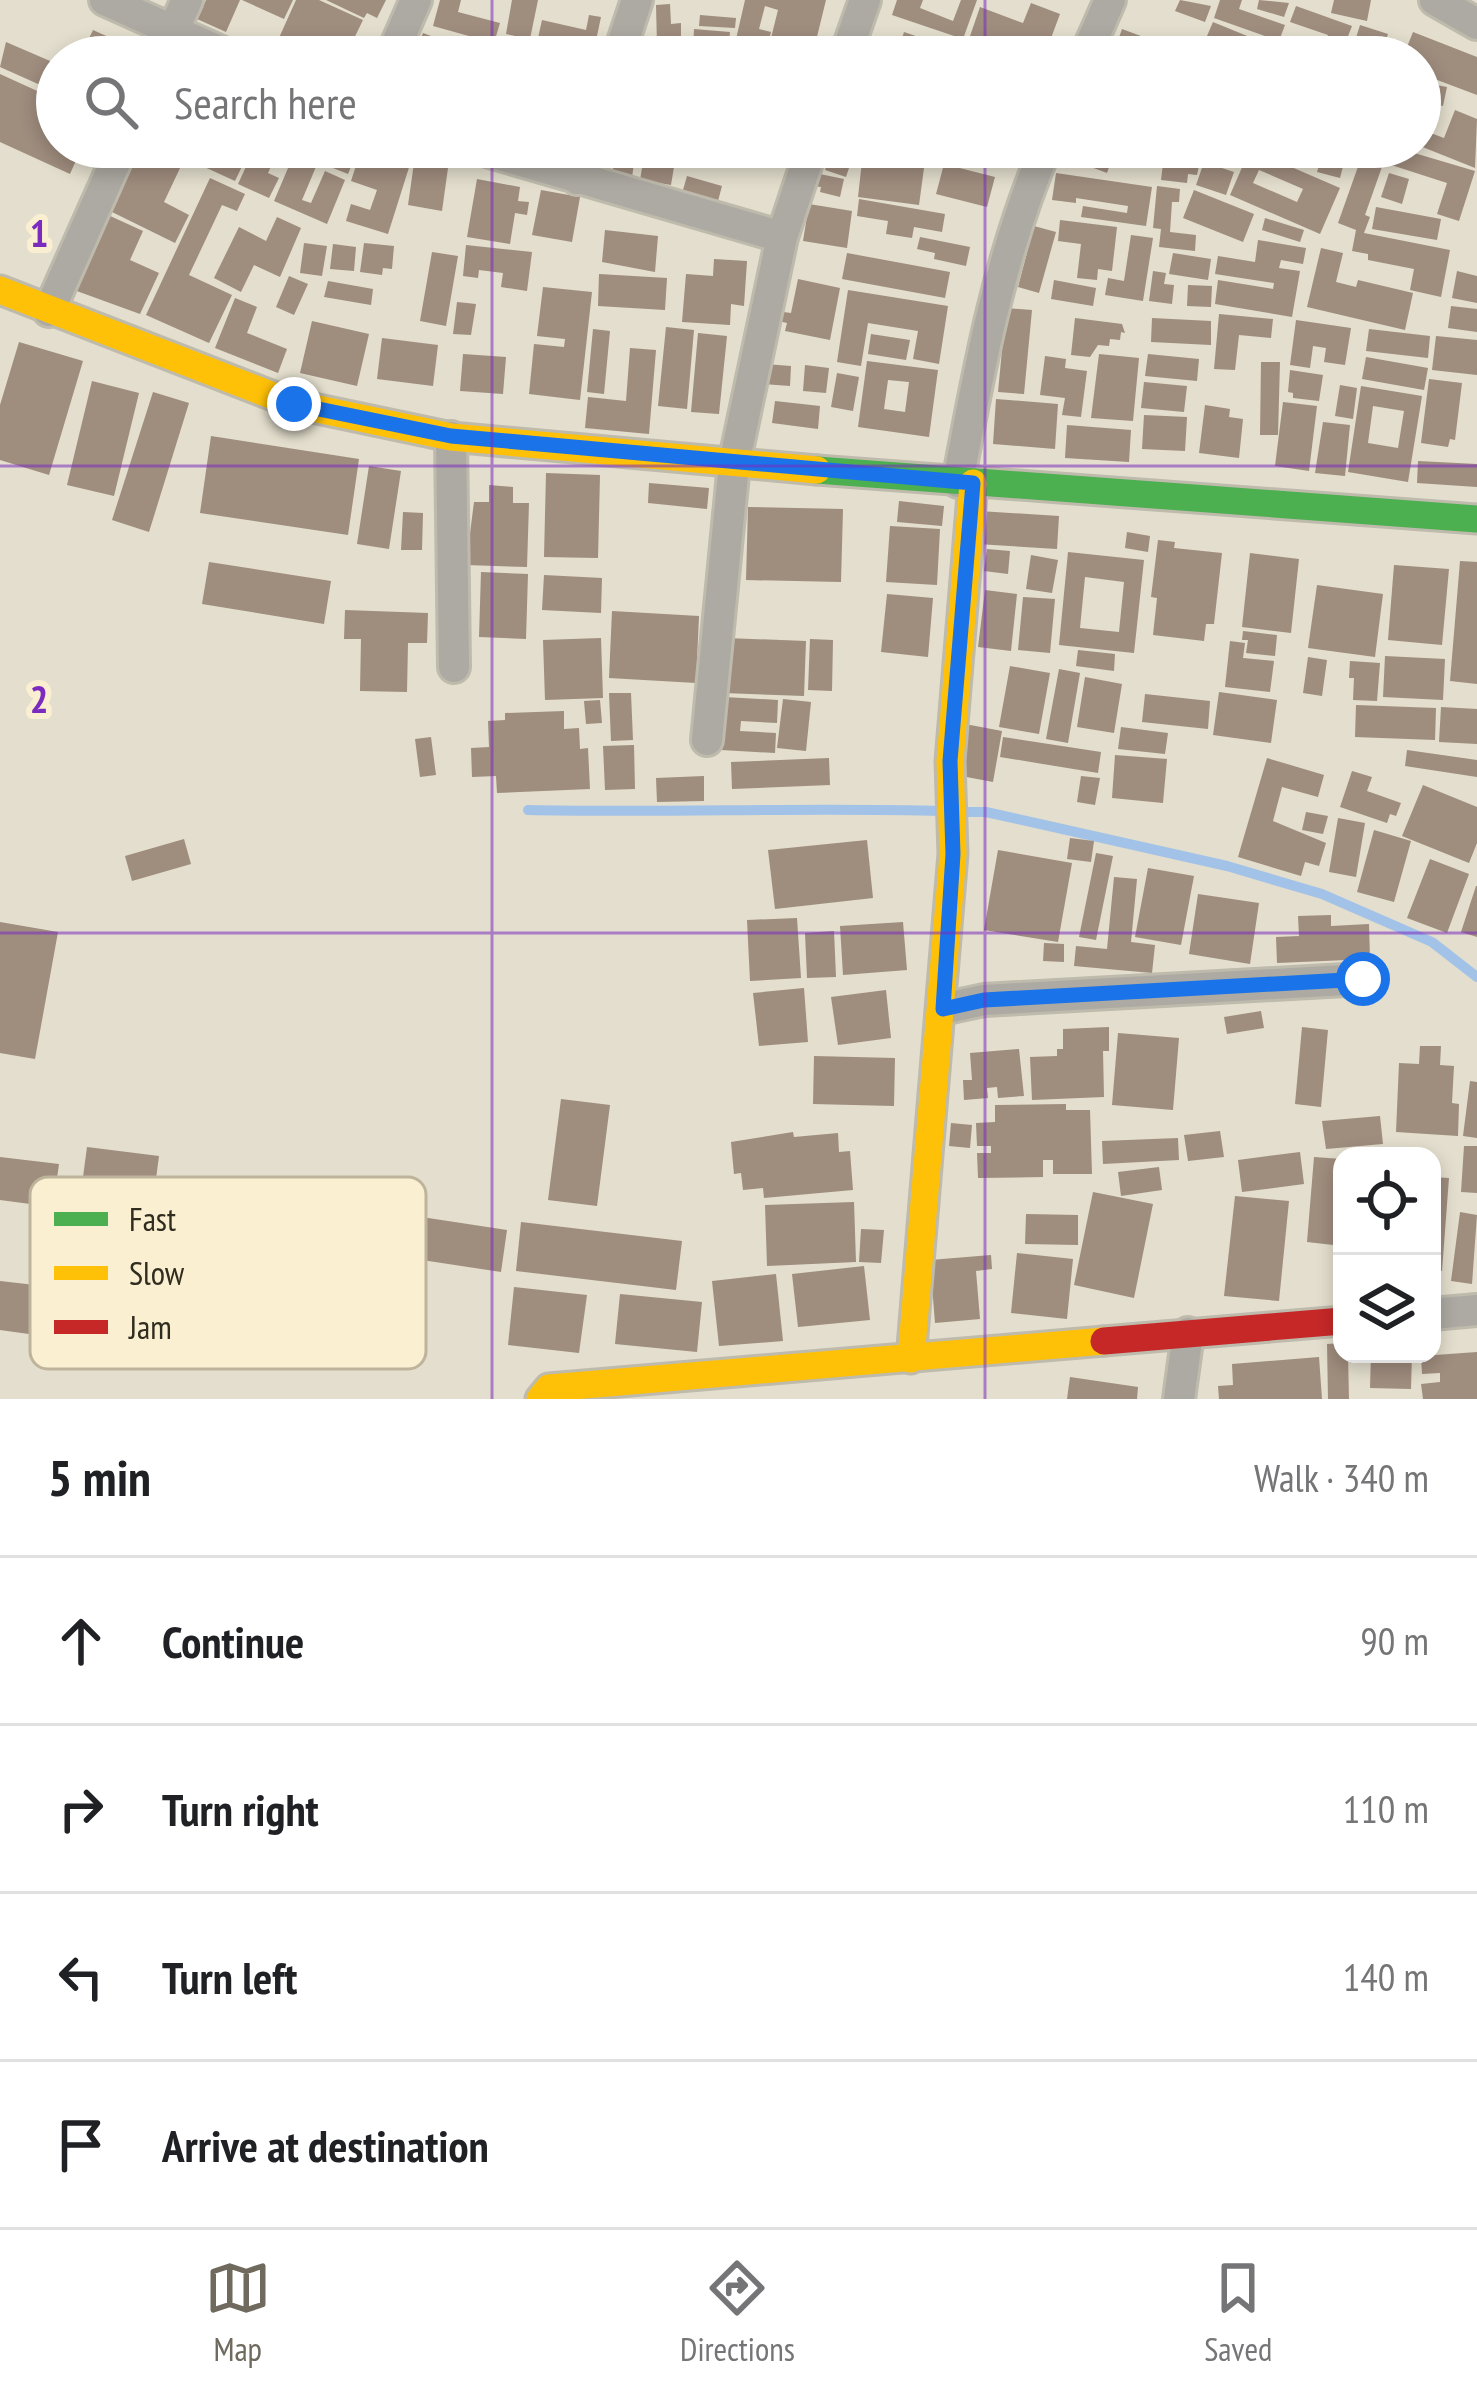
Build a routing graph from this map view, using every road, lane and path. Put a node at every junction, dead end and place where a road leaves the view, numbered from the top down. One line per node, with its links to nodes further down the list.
1 (105, 0): 9 (street)
2 (187, 0): 10 (street)
3 (416, 0): 11 (street)
4 (637, 0): 12 (street)
5 (865, 0): 13 (street)
6 (1110, 0): 14 (street)
7 (1435, 0): 8 (street)
8 (1477, 24)
9 (156, 36)
10 (171, 36)
11 (400, 36)
12 (625, 36)
13 (852, 36)
14 (1094, 36)
15 (113, 168): 23 (street)
16 (541, 168): 20 (street)
17 (581, 168): 20 (street)
18 (805, 168): 21 (street)
19 (1037, 168): 26 (street)
20 (577, 179): 21 (street)
21 (782, 237): 25 (street)
22 (0, 290): 23 (street)
23 (50, 311): 24 (street)
24 (451, 436): 25 (street); 28 (street)
25 (734, 464): 26 (street); 29 (street)
26 (965, 482): 27 (street); 31 (street)
27 (1477, 520)
28 (454, 668)
29 (707, 740)
30 (1363, 979): 31 (street)
31 (943, 1009): 36 (street)
32 (1477, 1310): 33 (street)
33 (1441, 1312)
34 (1333, 1322): 35 (street)
35 (1188, 1333): 36 (street); 38 (street)
36 (911, 1359): 37 (street)
37 (540, 1399)
38 (1179, 1399)

